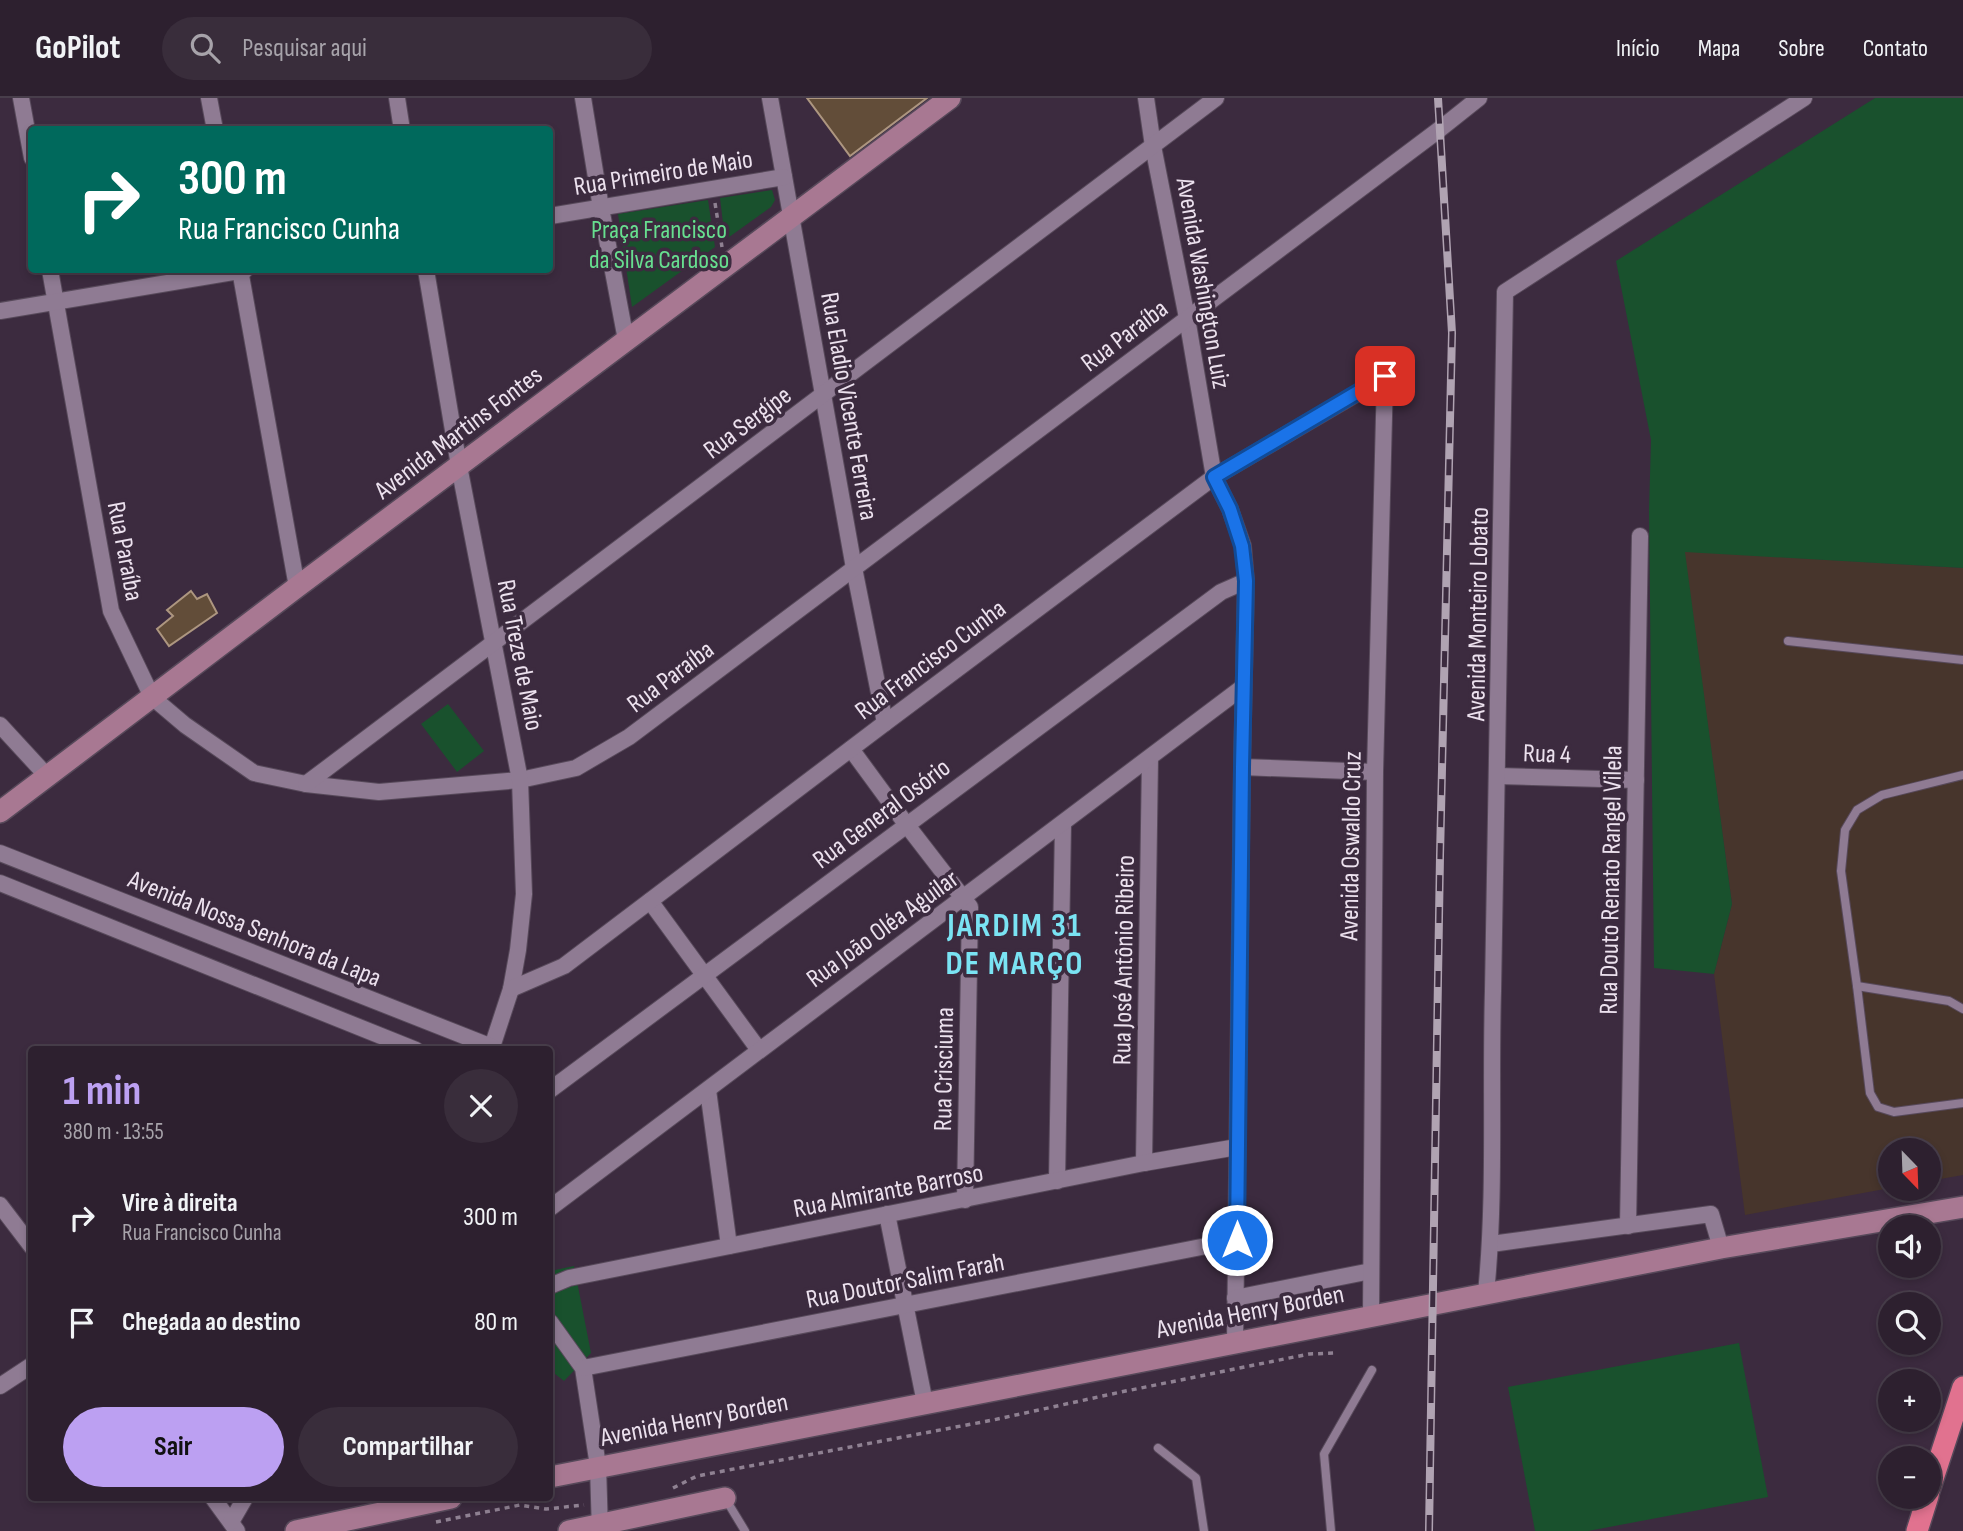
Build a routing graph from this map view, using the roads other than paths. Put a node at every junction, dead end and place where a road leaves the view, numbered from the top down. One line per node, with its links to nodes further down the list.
1 (21, 98): 13 (street)
2 (209, 98): 11 (street)
3 (397, 98): 12 (street)
4 (583, 98): 16 (street)
5 (770, 98): 15 (street, Rua Eladio Vicente Ferreira)
6 (950, 98): 18 (street, Avenida Martins Fontes)
7 (1146, 98): 14 (street, Avenida Washington Luiz)
8 (1216, 98): 14 (street, Rua Sergípe)
9 (1479, 98): 25 (street, Rua Paraíba)
10 (1804, 98): 48 (street, Avenida Monteiro Lobato)
11 (214, 126)
12 (401, 126)
13 (28, 137)
14 (1153, 146): 25 (street, Avenida Washington Luiz); 28 (street, Rua Sergípe)
15 (784, 177): 16 (street, Rua Primeiro de Maio); 18 (street, Rua Eladio Vicente Ferreira)
16 (601, 208): 17 (street, Rua Primeiro de Maio); 26 (street)
17 (553, 216)
18 (792, 216): 26 (street, Avenida Martins Fontes); 28 (street, Rua Eladio Vicente Ferreira)
19 (51, 273): 23 (street, Rua Paraíba)
20 (223, 273): 23 (street)
21 (242, 273): 34 (street)
22 (427, 273): 29 (street, Rua Treze de Maio)
23 (56, 301): 24 (street); 39 (street, Rua Paraíba)
24 (0, 311)
25 (1187, 318): 30 (street, Avenida Washington Luiz); 32 (street, Rua Paraíba)
26 (626, 340): 29 (street, Avenida Martins Fontes)
27 (1385, 376): 30 (street, Rua Francisco Cunha); 45 (street, Avenida Oswaldo Cruz)
28 (824, 396): 32 (street, Rua Eladio Vicente Ferreira); 35 (street, Rua Sergípe)
29 (459, 466): 34 (street, Avenida Martins Fontes); 35 (street, Rua Treze de Maio)
30 (1214, 477): 33 (street, Avenida Washington Luiz); 40 (street, Rua Francisco Cunha)
31 (1640, 536): 50 (street, Rua Douto Renato Rangel Vilela)
32 (855, 568): 40 (street, Rua Eladio Vicente Ferreira); 49 (street, Rua Paraíba)
33 (1246, 581): 38 (street, Avenida Washington Luiz); 53 (street, Rua General Osório)
34 (297, 587): 39 (street, Avenida Martins Fontes)
35 (494, 641): 49 (street, Rua Treze de Maio); 51 (street, Rua Sergípe)
36 (1788, 641): 37 (lane)
37 (1963, 660)
38 (1243, 687): 43 (street, Rua João Oléa Aguilar); 44 (street, Avenida Washington Luiz)
39 (152, 697): 47 (street, Avenida Martins Fontes); 51 (street, Rua Paraíba)
40 (885, 723): 42 (street, Rua Francisco Cunha)
41 (0, 724): 47 (street)
42 (851, 749): 53 (street); 58 (street, Rua Francisco Cunha)
43 (1150, 758): 54 (street, Rua João Oléa Aguilar); 71 (street, Rua José Antônio Ribeiro)
44 (1242, 767): 45 (street); 70 (street, Avenida Washington Luiz)
45 (1376, 772): 84 (street, Avenida Oswaldo Cruz)
46 (1963, 775): 60 (lane)
47 (47, 776): 52 (street, Avenida Martins Fontes)
48 (1498, 776): 50 (street, Rua 4); 81 (street, Avenida Monteiro Lobato)
49 (520, 780): 51 (street, Rua Paraíba); 61 (street, Rua Treze de Maio)
50 (1636, 780): 78 (street, Rua Douto Renato Rangel Vilela)
51 (306, 784)
52 (0, 812)
53 (906, 824): 57 (street); 59 (street, Rua General Osório)
54 (1063, 824): 57 (street, Rua João Oléa Aguilar); 72 (street)
55 (0, 853): 64 (street, Avenida Nossa Senhora da Lapa)
56 (0, 883): 63 (street, Avenida Nossa Senhora da Lapa)
57 (964, 898): 66 (street, Rua João Oléa Aguilar); 73 (street, Rua Crisciuma)
58 (650, 901): 59 (street); 61 (street, Rua Francisco Cunha)
59 (705, 976): 66 (street); 67 (street, Rua General Osório)
60 (1857, 986): 62 (lane); 69 (lane)
61 (511, 989): 65 (street, Rua Treze de Maio)
62 (1963, 1009)
63 (406, 1046)
64 (483, 1046)
65 (492, 1046)
66 (759, 1050): 68 (street, Rua João Oléa Aguilar)
67 (553, 1088)
68 (708, 1090): 75 (street, Rua João Oléa Aguilar); 82 (street)
69 (1963, 1103)
70 (1237, 1147): 71 (street, Rua Almirante Barroso); 79 (street, Avenida Washington Luiz)
71 (1144, 1163): 72 (street, Rua Almirante Barroso)
72 (1057, 1181): 73 (street, Rua Almirante Barroso)
73 (965, 1200): 77 (street, Rua Almirante Barroso)
74 (0, 1205): 80 (street)
75 (553, 1206)
76 (1963, 1207): 83 (street, Avenida Henry Borden)
77 (887, 1214): 82 (street, Rua Almirante Barroso); 88 (street)
78 (1628, 1226): 81 (street); 83 (street)
79 (1237, 1240): 87 (street, Avenida Washington Luiz); 88 (street, Rua Doutor Salim Farah)
80 (28, 1242)
81 (1491, 1244): 86 (street, Avenida Monteiro Lobato)
82 (729, 1246): 85 (street, Rua Almirante Barroso)
83 (1721, 1248): 86 (street, Avenida Henry Borden)
84 (1371, 1271): 87 (street, Avenida Henry Borden); 89 (street, Avenida Oswaldo Cruz)
85 (553, 1285)
86 (1486, 1293): 89 (street, Avenida Henry Borden)
87 (1236, 1298): 91 (street, Avenida Washington Luiz)
88 (905, 1306): 93 (street, Rua Doutor Salim Farah); 97 (street)
89 (1371, 1316): 91 (street, Avenida Henry Borden)
90 (553, 1326): 93 (street)
91 (1235, 1342): 97 (street, Avenida Henry Borden)
92 (28, 1367): 95 (street)
93 (583, 1368): 100 (street)
94 (1372, 1370): 113 (lane)
95 (0, 1386)
96 (1963, 1387): 99 (highway)
97 (925, 1403): 100 (street, Avenida Henry Borden)
98 (1158, 1448): 112 (lane)
99 (1941, 1455)
100 (598, 1466): 101 (street, Avenida Henry Borden); 108 (street)
101 (553, 1476)
102 (725, 1499): 108 (street); 111 (lane)
103 (215, 1501): 107 (street)
104 (244, 1501): 107 (street)
105 (436, 1501): 109 (street)
106 (1924, 1509): 114 (highway)
107 (234, 1527)
108 (599, 1528): 110 (street)
109 (296, 1531)
110 (569, 1531)
111 (745, 1531)
112 (1204, 1531)
113 (1331, 1531)
114 (1917, 1531)

